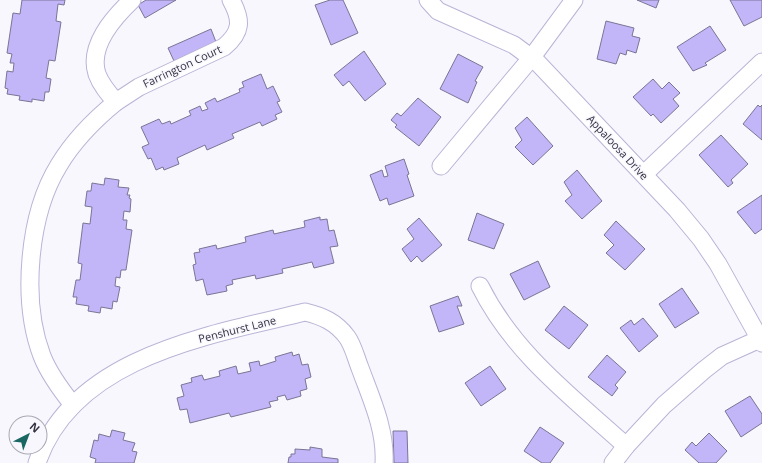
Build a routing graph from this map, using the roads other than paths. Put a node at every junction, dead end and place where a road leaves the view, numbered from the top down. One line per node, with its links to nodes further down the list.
1 (132, 0): 7 (street)
2 (231, 0): 7 (street, Farrington Court)
3 (428, 0): 5 (street, Appaloosa Drive)
4 (574, 0): 5 (street)
5 (532, 57): 8 (street); 9 (street, Appaloosa Drive)
6 (762, 62): 9 (street)
7 (116, 102): 12 (street, Farrington Court)
8 (441, 166)
9 (644, 174): 11 (street, Appaloosa Drive)
10 (480, 286): 13 (street)
11 (761, 340): 13 (street)
12 (73, 405): 14 (street, Penshurst Lane); 15 (street, Penshurst Lane)
13 (626, 446): 16 (street)
14 (38, 463)
15 (384, 463)
16 (613, 463)

